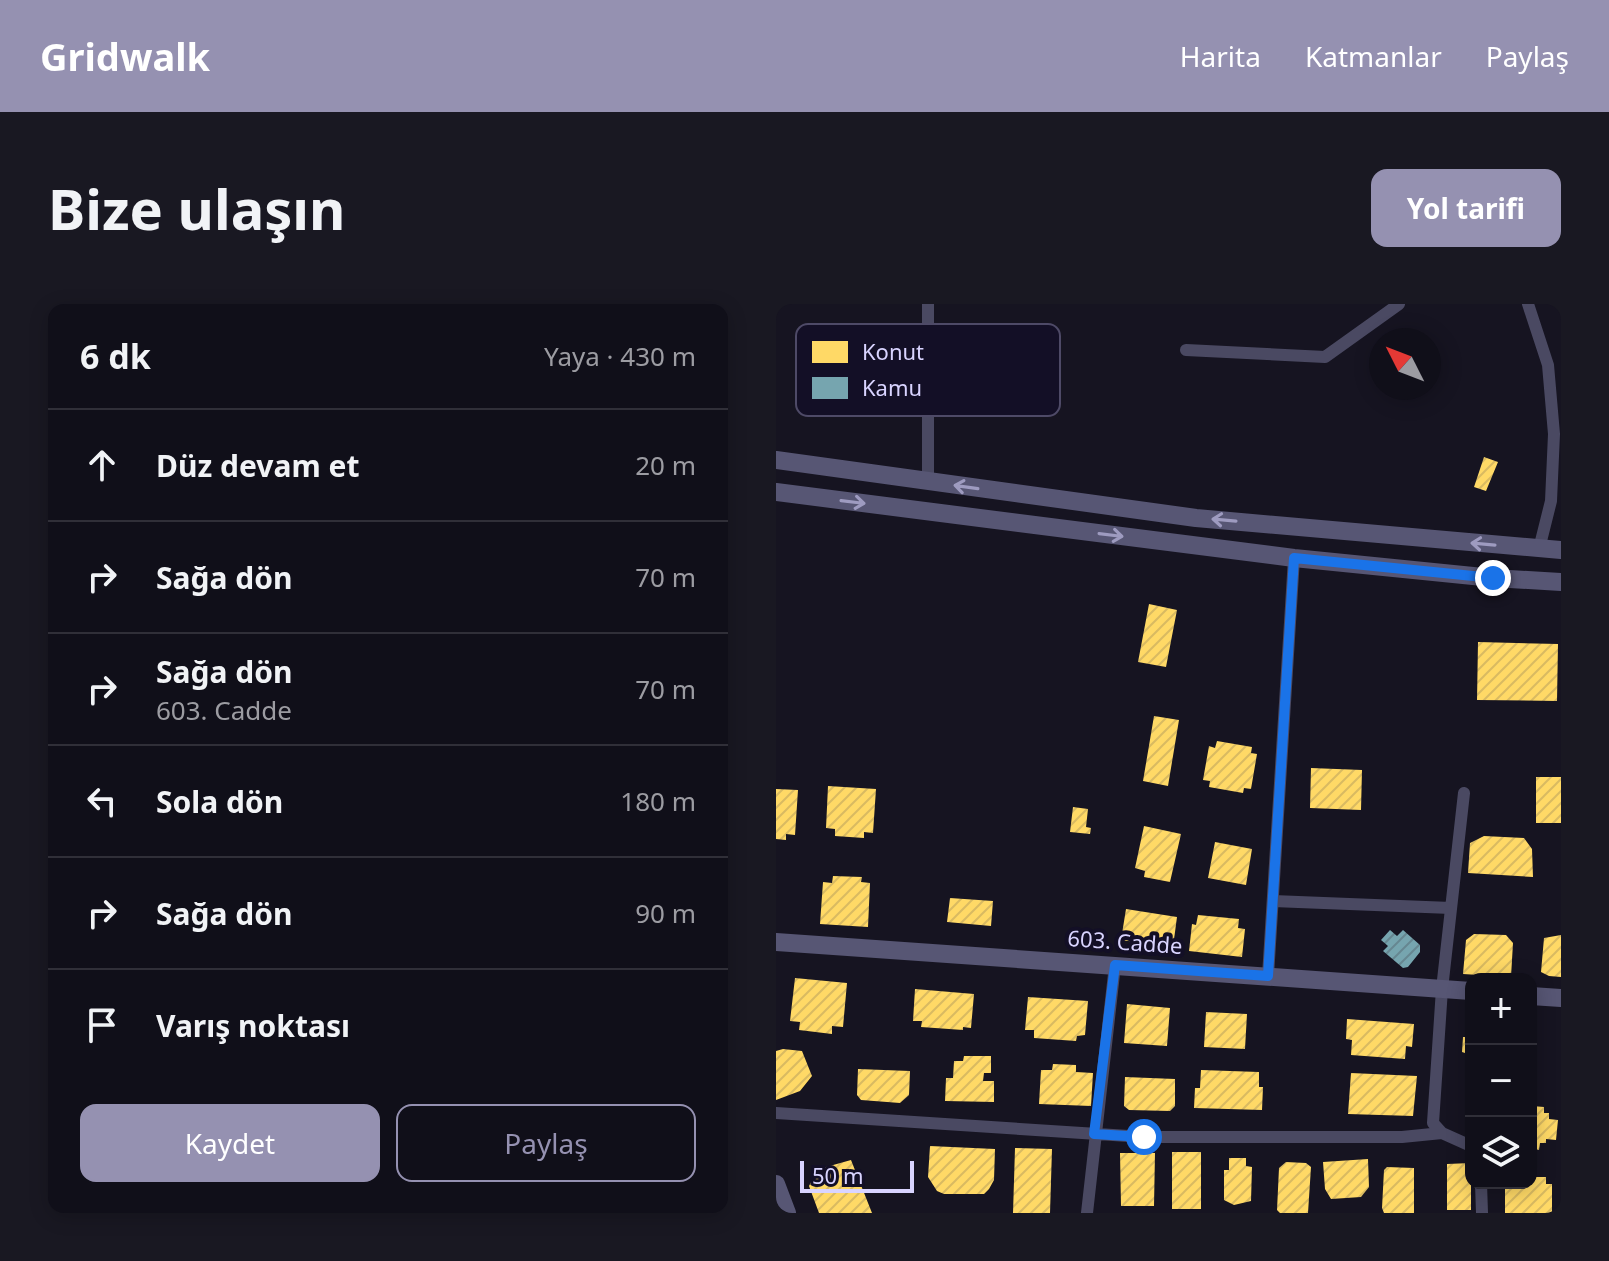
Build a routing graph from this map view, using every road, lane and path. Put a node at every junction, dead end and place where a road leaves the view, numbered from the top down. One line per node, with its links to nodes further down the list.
1 (1399, 304): 3 (street)
2 (1528, 304): 8 (street)
3 (1186, 350)
4 (928, 416): 6 (street)
5 (776, 460): 6 (main road)
6 (928, 482): 8 (main road, one-way to 6)
7 (776, 492): 10 (main road, one-way to 10)
8 (1539, 549): 9 (main road)
9 (1561, 550)
10 (1294, 558): 11 (main road); 13 (street)
11 (1561, 582)
12 (1464, 793): 14 (street)
13 (1273, 901): 14 (street); 17 (street)
14 (1451, 908): 18 (street)
15 (776, 942): 16 (main road, 603. Cadde)
16 (1115, 965): 17 (main road, 603. Cadde); 24 (street)
17 (1268, 976): 18 (main road, 603. Cadde)
18 (1442, 989): 19 (main road, 603. Cadde); 23 (street)
19 (1465, 991)
20 (1537, 996): 21 (main road)
21 (1561, 998)
22 (776, 1113): 24 (street)
23 (1442, 1133): 24 (street); 25 (street)
24 (1094, 1134): 29 (street)
25 (1465, 1143)
26 (776, 1184): 28 (main road)
27 (1481, 1189): 30 (street)
28 (787, 1213)
29 (1087, 1213)
30 (1482, 1213)

